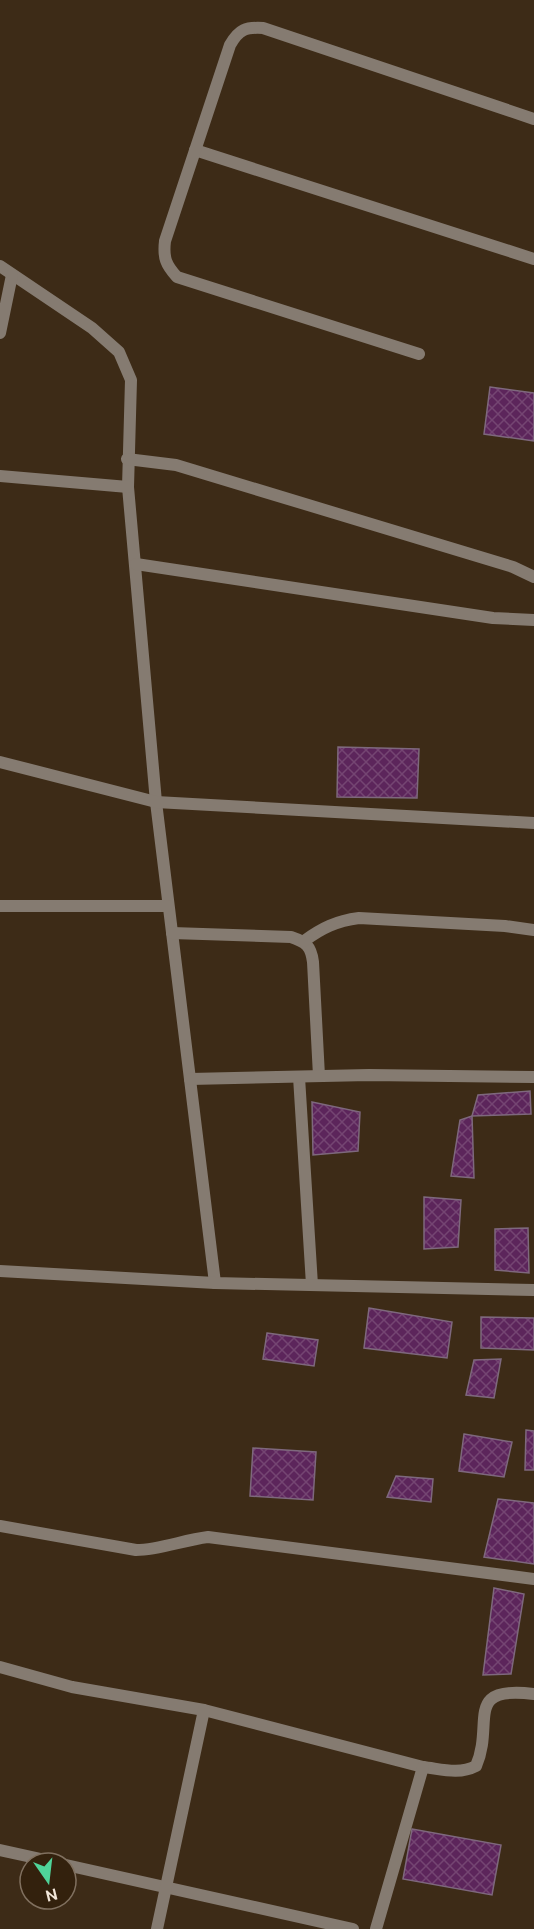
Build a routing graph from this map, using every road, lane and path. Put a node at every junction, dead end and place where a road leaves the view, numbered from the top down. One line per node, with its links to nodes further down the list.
1 (534, 118): 2 (street)
2 (195, 150): 3 (street); 7 (street)
3 (534, 260)
4 (0, 266): 5 (street)
5 (12, 275): 6 (street); 8 (street)
6 (0, 333)
7 (419, 354)
8 (127, 459): 10 (street); 12 (street)
9 (0, 476): 10 (street)
10 (128, 487): 11 (street)
11 (136, 564): 13 (street); 15 (street)
12 (534, 577)
13 (534, 620)
14 (0, 762): 15 (street)
15 (156, 802): 16 (street); 18 (street)
16 (534, 823)
17 (0, 906): 18 (street)
18 (168, 906): 20 (street)
19 (534, 930): 21 (street)
20 (172, 933): 21 (street); 25 (street)
21 (304, 941): 22 (street)
22 (319, 1076): 23 (street); 24 (street)
23 (299, 1077): 25 (street); 28 (street)
24 (534, 1077)
25 (190, 1079): 27 (street)
26 (0, 1271): 27 (street)
27 (215, 1282): 28 (street)
28 (312, 1285): 29 (street)
29 (534, 1290)
30 (0, 1526): 31 (street)
31 (534, 1579)
32 (0, 1667): 34 (street)
33 (534, 1694): 35 (street)
34 (204, 1710): 35 (street); 39 (street)
35 (423, 1767): 42 (street)
36 (0, 1850): 37 (street)
37 (18, 1854)
38 (78, 1867): 39 (street)
39 (167, 1887): 40 (street); 41 (street)
40 (157, 1929)
41 (353, 1929)
42 (376, 1929)

